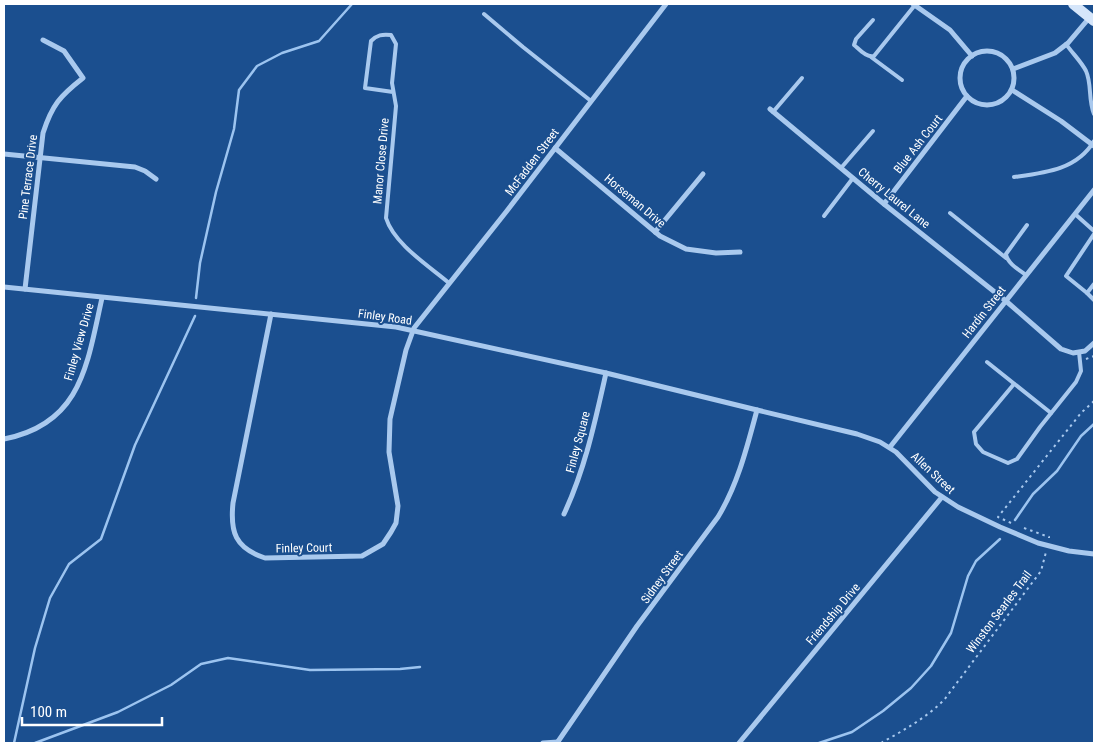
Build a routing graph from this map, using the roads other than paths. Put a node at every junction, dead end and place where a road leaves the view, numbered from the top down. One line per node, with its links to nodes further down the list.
1 (666, 4): 18 (street, McFadden Street)
2 (924, 4): 4 (lane)
3 (1073, 4): 6 (main road)
4 (916, 6): 10 (street); 11 (lane)
5 (484, 14): 18 (lane)
6 (1092, 19): 9 (street)
7 (873, 20): 11 (lane)
8 (43, 40): 25 (street, Pine Terrace Drive)
9 (1066, 44): 12 (street); 20 (lane)
10 (972, 56): 12 (street); 17 (street)
11 (871, 57): 14 (lane)
12 (1013, 69): 15 (street)
13 (802, 78): 19 (lane)
14 (902, 80)
15 (1012, 90): 17 (street); 22 (street)
16 (394, 92): 16 (lane, Manor Close Drive); 42 (lane, Manor Close Drive)
17 (967, 96): 32 (street, Blue Ash Court)
18 (591, 101): 23 (street, McFadden Street)
19 (772, 111): 26 (street, Cherry Laurel Lane)
20 (1094, 114)
21 (873, 132): 26 (lane)
22 (1094, 144): 28 (lane)
23 (555, 148): 37 (street, Horseman Drive); 42 (street, McFadden Street)
24 (4, 154): 25 (street)
25 (40, 158): 30 (street); 45 (street, Pine Terrace Drive)
26 (841, 168): 29 (street, Cherry Laurel Lane)
27 (704, 174): 37 (street)
28 (1014, 177)
29 (853, 178): 32 (street, Cherry Laurel Lane); 35 (lane)
30 (156, 179)
31 (1094, 190): 34 (street, Hardin Street)
32 (884, 204): 49 (street, Cherry Laurel Lane)
33 (950, 213): 40 (lane)
34 (1075, 214): 38 (lane); 41 (street, Hardin Street)
35 (824, 216)
36 (1027, 225): 40 (lane)
37 (654, 232): 39 (street, Horseman Drive)
38 (1094, 233): 46 (lane)
39 (740, 252)
40 (1006, 258): 41 (lane)
41 (1026, 275): 49 (street, Hardin Street)
42 (449, 283): 51 (street, McFadden Street)
43 (1094, 284): 46 (lane)
44 (4, 287): 45 (street, Finley Road)
45 (25, 289): 47 (street, Finley Road)
46 (1086, 293): 48 (lane)
47 (102, 298): 50 (street, Finley Road); 59 (street, Finley View Drive)
48 (1094, 300)
49 (1006, 301): 53 (street, Cherry Laurel Lane); 60 (street, Hardin Street)
50 (271, 314): 51 (street, Finley Road); 51 (street, Finley Court)
51 (412, 331): 55 (street, Finley Road)
52 (1094, 343): 53 (street)
53 (1079, 352): 58 (lane)
54 (987, 362): 56 (lane)
55 (606, 374): 57 (street, Finley Road); 62 (street, Finley Square)
56 (1014, 384): 58 (lane); 58 (lane)
57 (757, 410): 60 (street, Allen Street); 65 (street, Sidney Street)
58 (1051, 413)
59 (4, 440)
60 (890, 447): 61 (street, Allen Street)
61 (942, 497): 63 (street, Allen Street); 66 (street, Friendship Drive)
62 (564, 514)
63 (1094, 554)
64 (543, 743): 65 (street)
65 (557, 743)
66 (739, 743)

